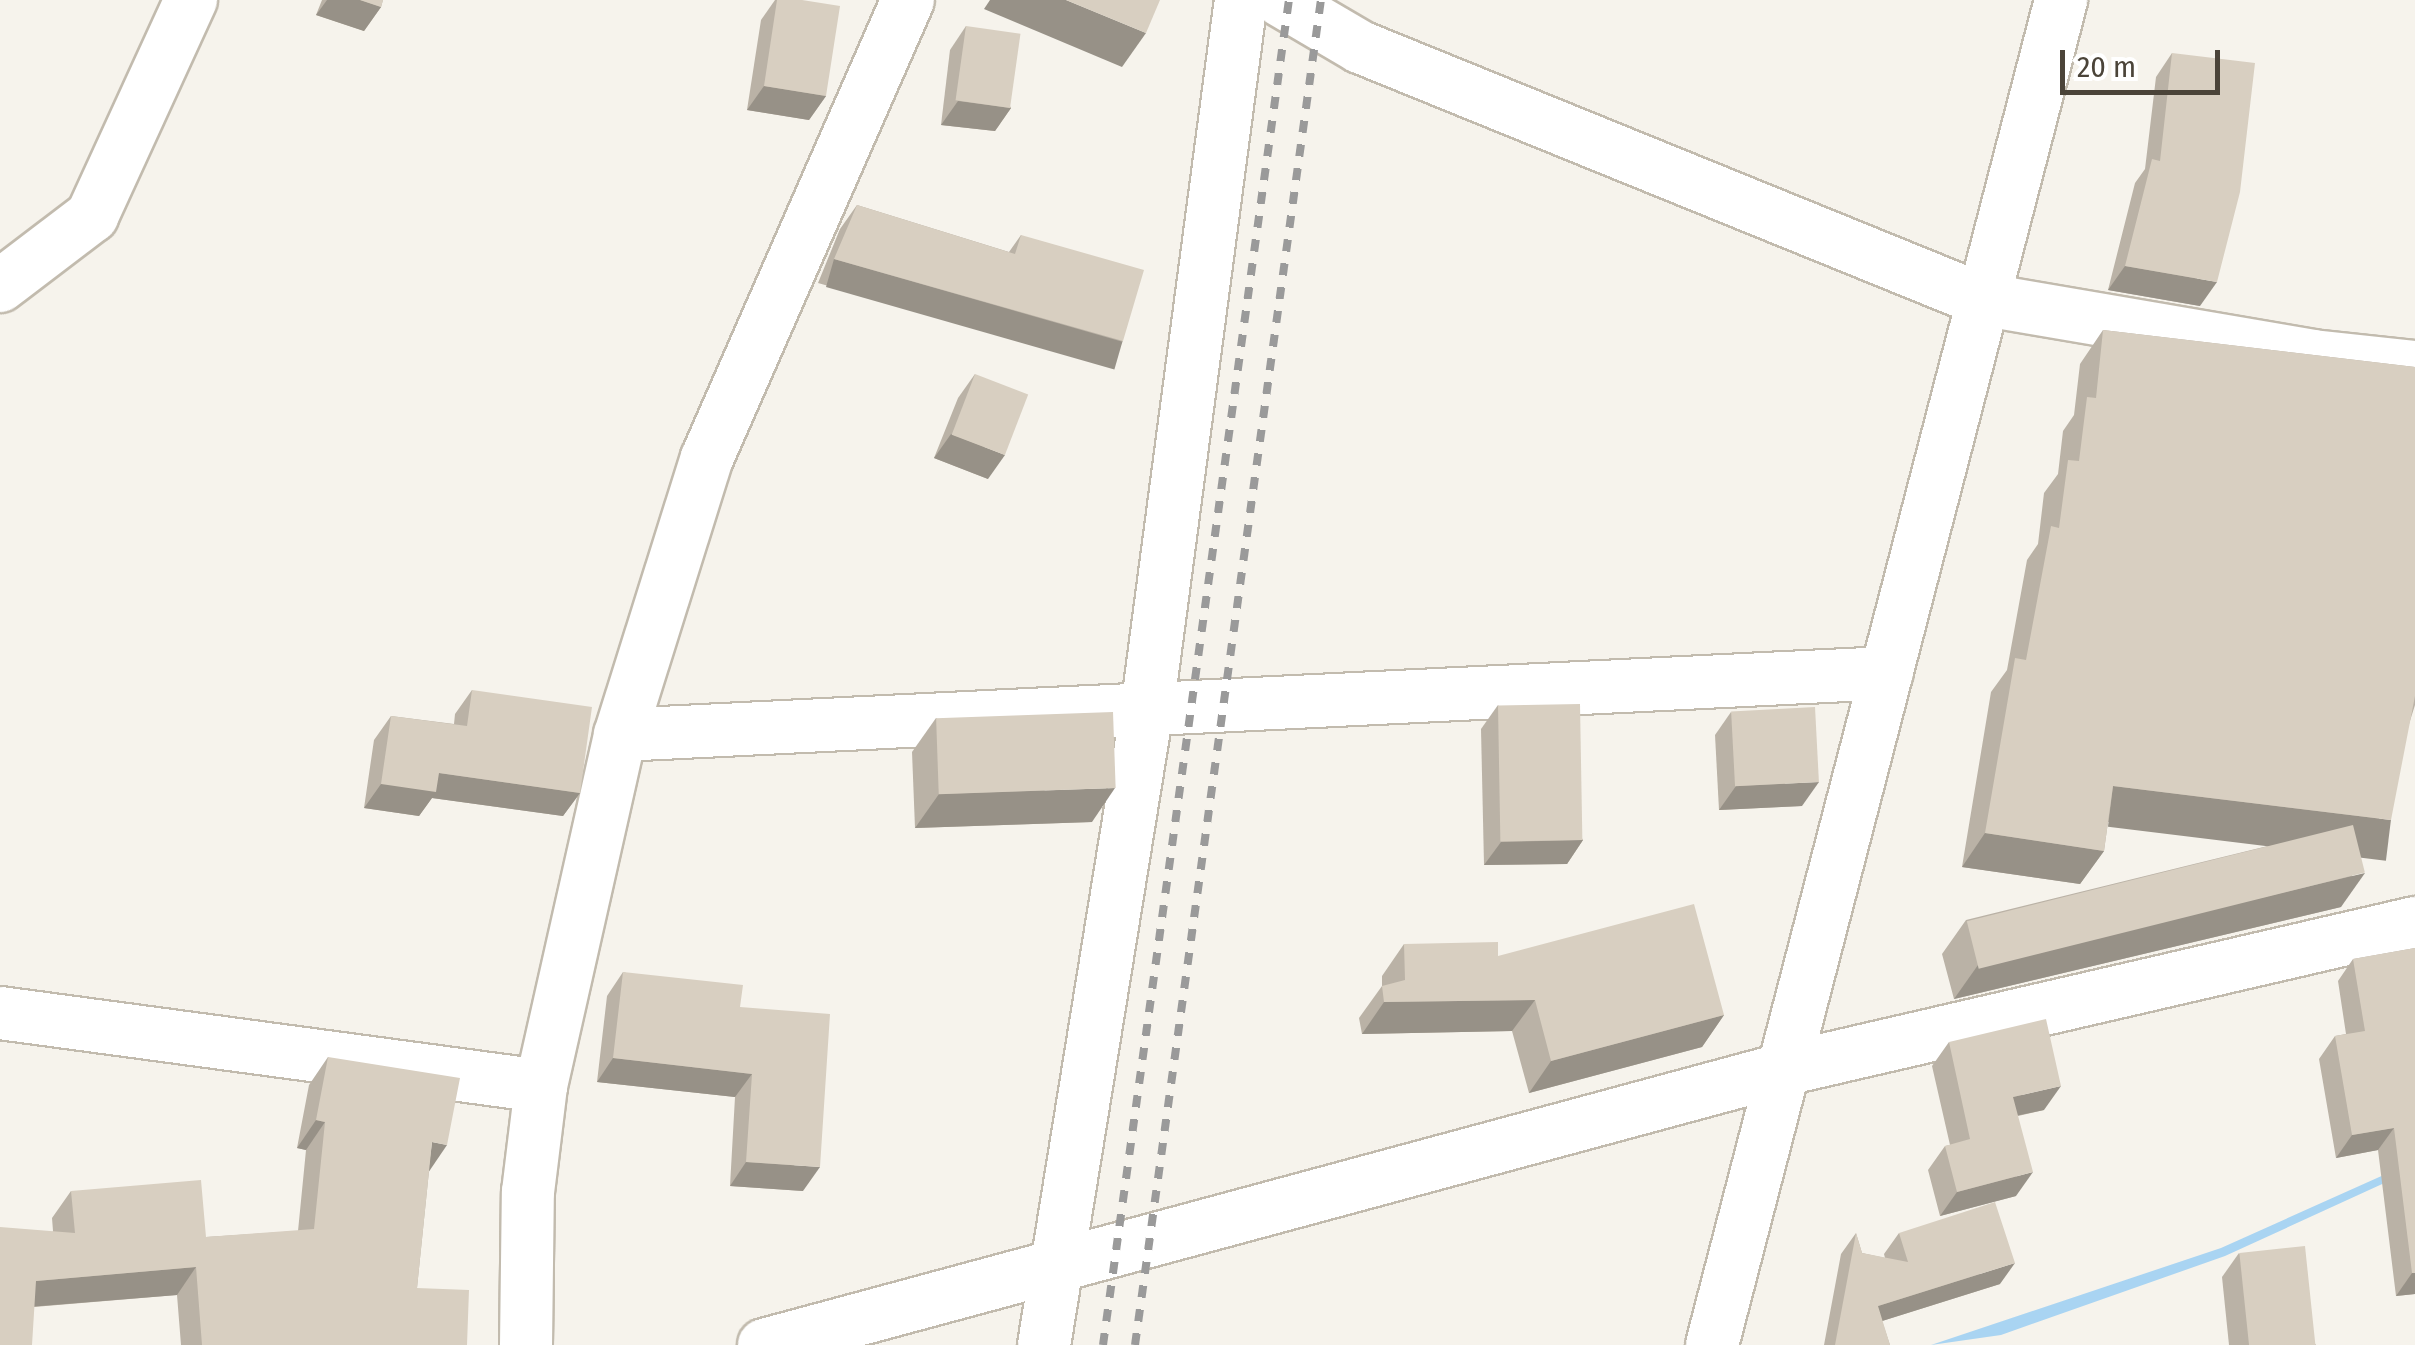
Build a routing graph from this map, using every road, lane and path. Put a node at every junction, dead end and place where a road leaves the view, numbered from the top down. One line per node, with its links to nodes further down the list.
1 (191, 0): 6 (street)
2 (908, 0): 11 (street)
3 (1241, 0): 10 (street)
4 (1280, 0): 7 (street)
5 (2060, 0): 7 (street)
6 (0, 286)
7 (1980, 299): 8 (street); 9 (street)
8 (2415, 366)
9 (1886, 673): 10 (street); 14 (street)
10 (1147, 710): 11 (street); 16 (street)
11 (620, 736): 15 (street)
12 (2415, 923): 14 (street)
13 (0, 1013): 15 (street)
14 (1785, 1070): 16 (street); 20 (street)
15 (541, 1086): 17 (street)
16 (1055, 1264): 18 (street); 19 (street)
17 (526, 1345)
18 (764, 1345)
19 (1044, 1345)
20 (1712, 1345)

